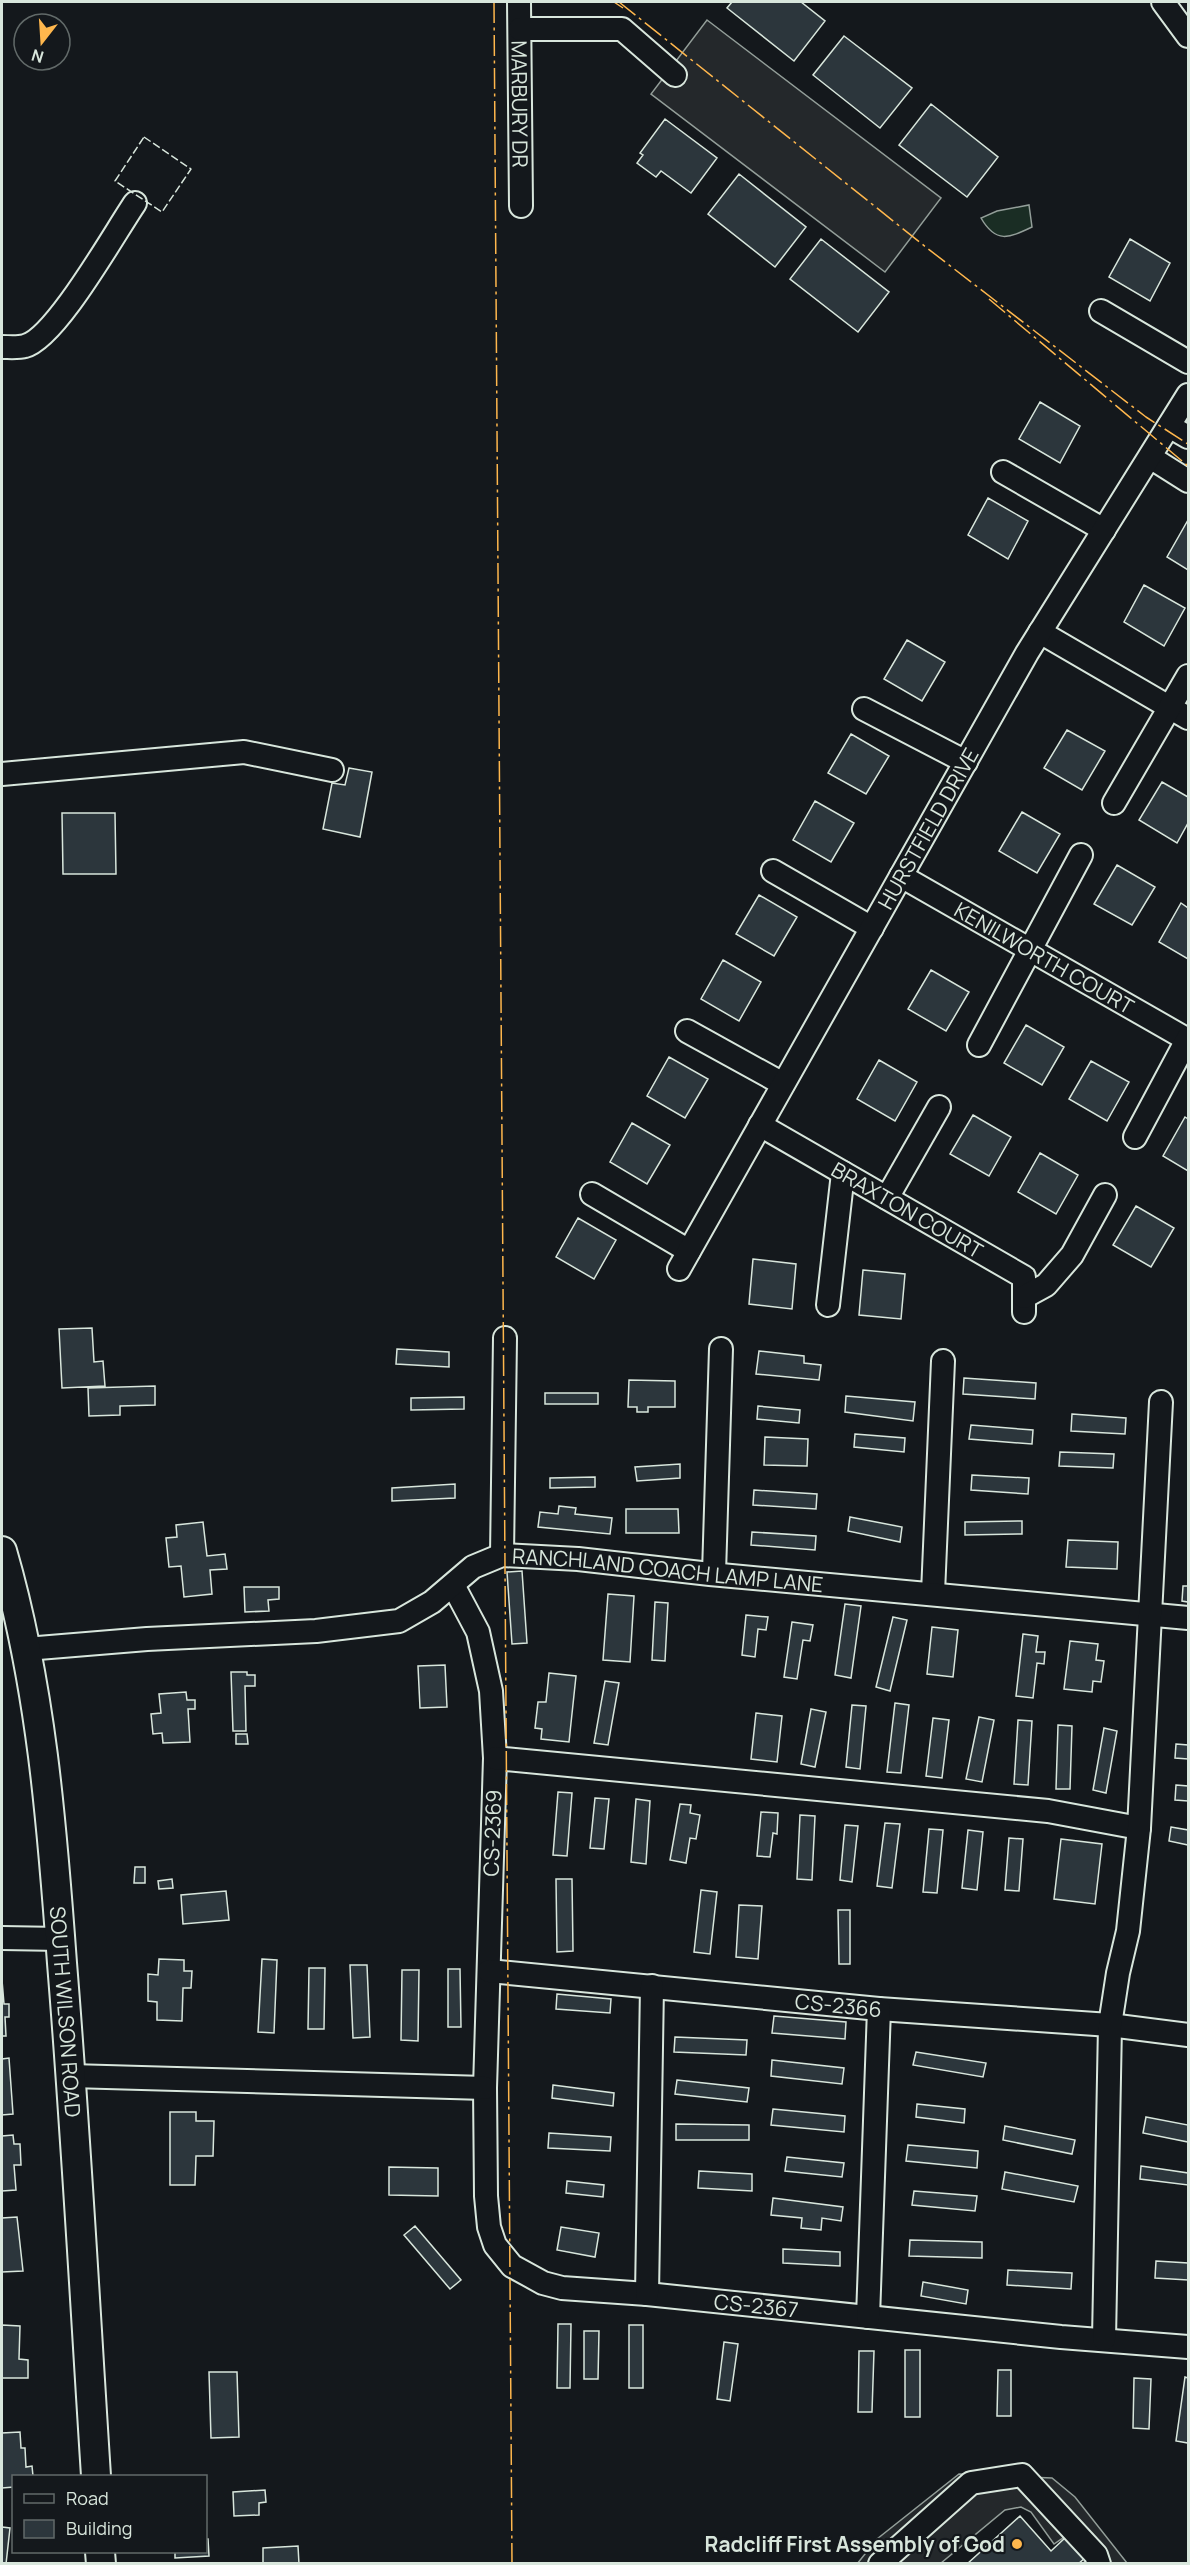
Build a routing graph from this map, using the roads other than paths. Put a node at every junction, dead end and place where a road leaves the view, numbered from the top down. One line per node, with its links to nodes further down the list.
1 (519, 2): 3 (street, MARBURY DR)
2 (1163, 2): 4 (street)
3 (520, 29): 5 (street); 7 (street, MARBURY DR)
4 (1188, 36)
5 (675, 75)
6 (135, 202): 9 (street)
7 (521, 206)
8 (1101, 311): 10 (street)
9 (2, 347)
10 (1188, 362)
11 (1188, 395): 12 (street, HURSTFIELD DRIVE)
12 (1179, 431): 13 (street, HURSTFIELD DRIVE)
13 (1150, 457): 15 (street); 16 (street, HURSTFIELD DRIVE)
14 (1003, 472): 16 (street)
15 (1188, 481)
16 (1104, 530): 17 (street, HURSTFIELD DRIVE)
17 (1040, 632): 20 (street); 21 (street, HURSTFIELD DRIVE)
18 (1188, 676): 20 (street)
19 (864, 709): 21 (street)
20 (1179, 713): 24 (street)
21 (966, 762): 27 (street, HURSTFIELD DRIVE)
22 (332, 770): 23 (street)
23 (2, 774)
24 (1114, 803)
25 (1081, 855): 29 (street)
26 (773, 871): 28 (street)
27 (901, 876): 28 (street, HURSTFIELD DRIVE); 29 (street, KENILWORTH COURT)
28 (872, 928): 33 (street, HURSTFIELD DRIVE)
29 (1031, 950): 31 (street, KENILWORTH COURT); 32 (street)
30 (687, 1031): 33 (street)
31 (1188, 1039): 36 (street)
32 (979, 1045)
33 (783, 1084): 35 (street, HURSTFIELD DRIVE)
34 (939, 1107): 40 (street)
35 (760, 1125): 37 (street, BRAXTON COURT); 38 (street, HURSTFIELD DRIVE)
36 (1135, 1137)
37 (843, 1173): 40 (street, BRAXTON COURT); 41 (street)
38 (592, 1194)
39 (1105, 1195): 40 (street, BRAXTON COURT)
40 (887, 1198)
41 (828, 1305)
42 (505, 1338): 47 (street)
43 (721, 1349): 48 (street)
44 (943, 1361): 50 (street)
45 (1161, 1402): 51 (street)
46 (2, 1551): 53 (main road, SOUTH WILSON ROAD)
47 (502, 1555): 48 (street, RANCHLAND COACH LAMP LANE); 49 (street, RANCHLAND COACH LAMP LANE)
48 (714, 1574): 50 (street, RANCHLAND COACH LAMP LANE)
49 (453, 1585): 53 (street, RANCHLAND COACH LAMP LANE); 54 (street, CS-2369)
50 (933, 1593): 51 (street, RANCHLAND COACH LAMP LANE)
51 (1151, 1615): 52 (street, RANCHLAND COACH LAMP LANE); 55 (street)
52 (1188, 1618)
53 (26, 1650): 57 (main road, SOUTH WILSON ROAD)
54 (495, 1758): 55 (street); 58 (street, CS-2369)
55 (1139, 1828): 61 (street)
56 (2, 1938): 57 (street)
57 (61, 1939): 63 (main road, SOUTH WILSON ROAD)
58 (489, 1971): 59 (street, CS-2366); 64 (street, CS-2369)
59 (652, 1986): 60 (street, CS-2366); 65 (street)
60 (879, 2009): 61 (street, CS-2366); 66 (street)
61 (1110, 2025): 62 (street, CS-2366); 67 (street)
62 (1188, 2035)
63 (71, 2076): 64 (street); 69 (main road, SOUTH WILSON ROAD)
64 (485, 2088): 65 (street, CS-2367)
65 (647, 2294): 66 (street, CS-2367)
66 (868, 2317): 67 (street, CS-2367)
67 (1104, 2338): 68 (street, CS-2367)
68 (1188, 2347)
69 (96, 2475)
70 (880, 2564): 71 (street)
71 (1099, 2564)

